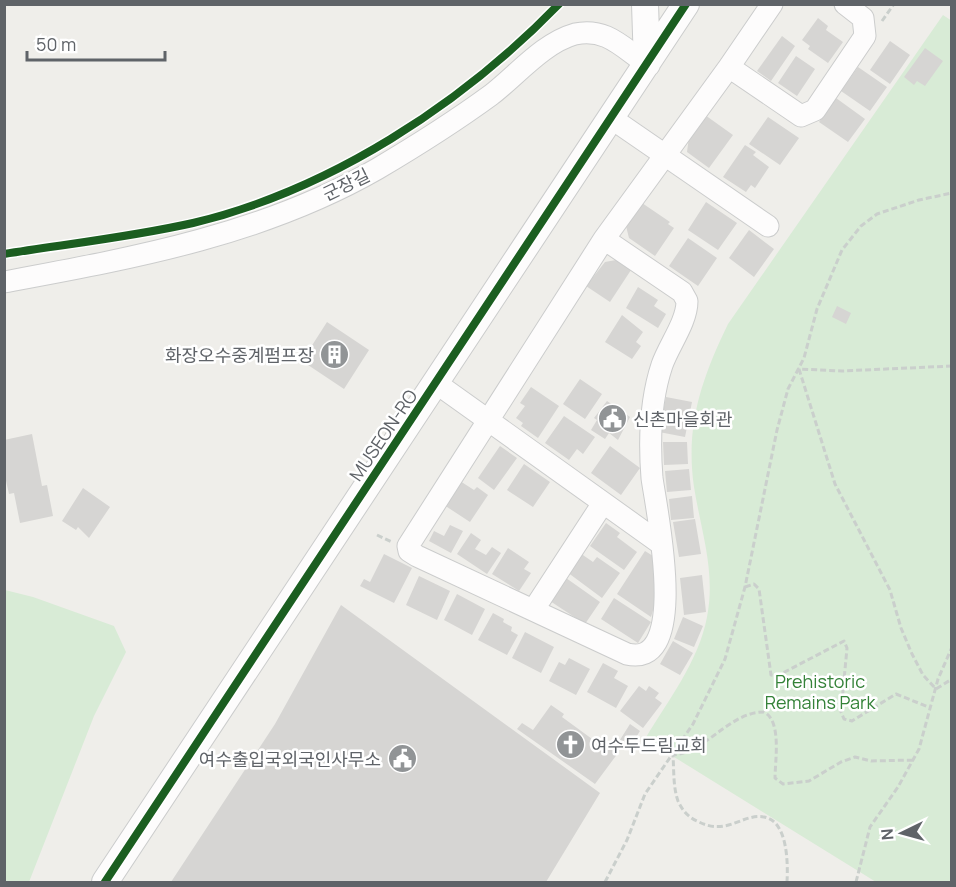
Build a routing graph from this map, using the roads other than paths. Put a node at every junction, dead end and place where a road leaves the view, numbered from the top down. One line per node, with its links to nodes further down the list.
1 (645, 4): 5 (street)
2 (686, 4): 5 (street, MUSEON-RO)
3 (772, 4): 6 (street)
4 (845, 4): 6 (street)
5 (647, 64): 7 (street, MUSEON-RO); 11 (street, 군장길)
6 (729, 67): 8 (street)
7 (611, 118): 8 (street); 12 (street, MUSEON-RO)
8 (665, 155): 9 (street); 10 (street)
9 (768, 226)
10 (604, 239): 13 (street); 15 (street)
11 (4, 282)
12 (436, 383): 13 (street); 17 (street, MUSEON-RO)
13 (486, 420): 14 (street); 16 (street)
14 (603, 503): 15 (street); 16 (street)
15 (661, 544): 16 (street)
16 (534, 609)
17 (105, 882)

